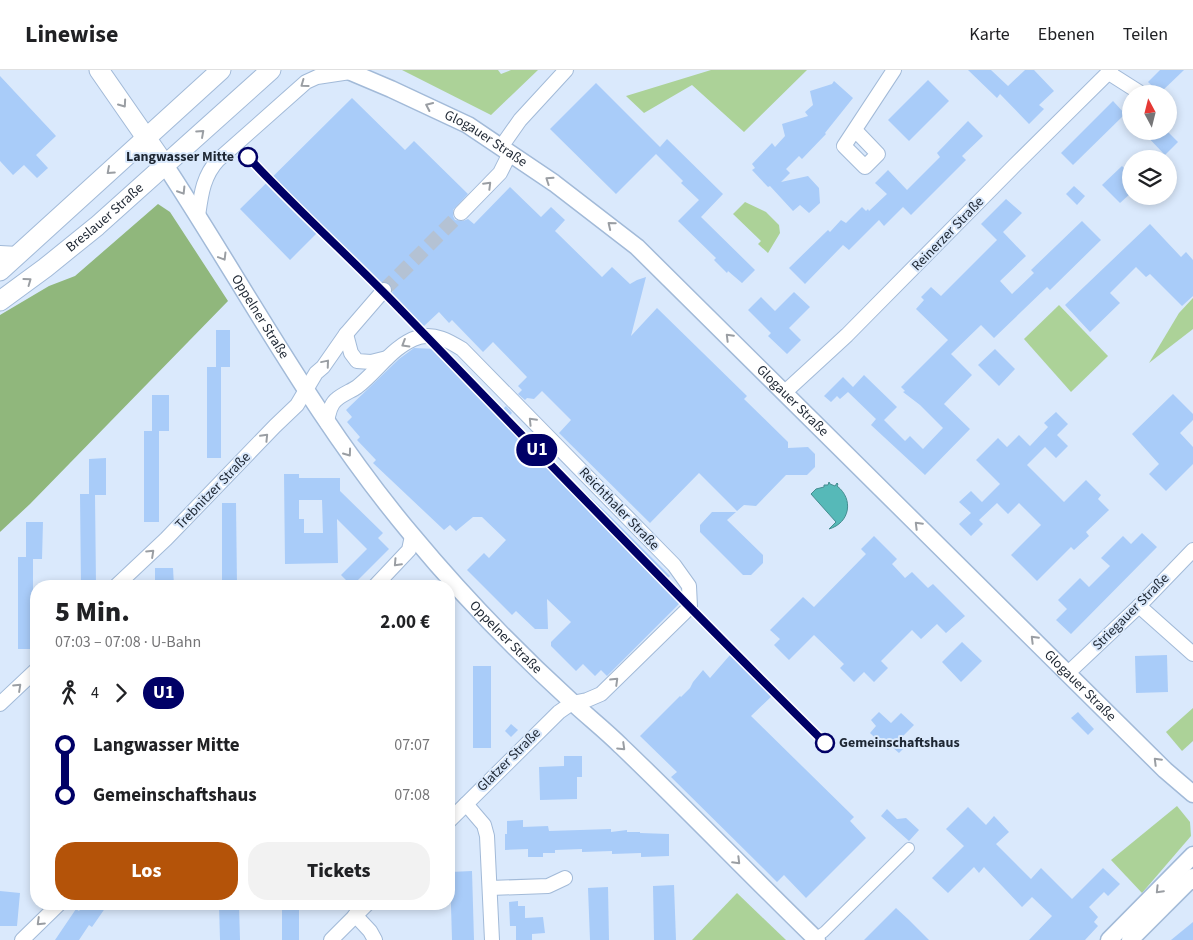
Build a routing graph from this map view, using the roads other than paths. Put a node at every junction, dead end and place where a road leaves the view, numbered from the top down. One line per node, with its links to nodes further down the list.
1 (99, 70): 10 (main road, one-way to 10)
2 (221, 70): 10 (main road)
3 (271, 70): 12 (main road, Breslauer Straße, one-way to 3)
4 (566, 70): 11 (street)
5 (894, 70): 9 (street)
6 (349, 71): 11 (street, Glogauer Straße, one-way to 6); 14 (street, one-way to 14)
7 (1110, 72): 8 (street, Reinerzer Straße); 22 (street, Reinerzer Straße)
8 (1129, 85)
9 (855, 130)
10 (146, 138): 12 (main road); 15 (main road, one-way to 15)
11 (505, 150): 13 (street, one-way to 11); 22 (street, Glogauer Straße, one-way to 11)
12 (165, 165): 14 (street, Oppelner Straße, one-way to 14); 18 (main road, Breslauer Straße, one-way to 12)
13 (461, 213)
14 (198, 216): 21 (street, Oppelner Straße, one-way to 21)
15 (9, 254): 16 (main road)
16 (0, 270)
17 (384, 290): 19 (street, Trebnitzer Straße)
18 (0, 301)
19 (346, 334): 20 (street); 21 (street, Trebnitzer Straße, one-way to 19)
20 (387, 358): 23 (street, Reichthaler Straße); 34 (street, Reichthaler Straße, one-way to 20)
21 (305, 391): 23 (street, Oppelner Straße); 26 (street, Trebnitzer Straße, one-way to 21)
22 (785, 392): 32 (street, Glogauer Straße, one-way to 22)
23 (327, 423): 24 (street, Oppelner Straße, one-way to 24)
24 (412, 536): 27 (street, one-way to 27); 28 (street, Oppelner Straße)
25 (1193, 550): 30 (street, Striegauer Straße)
26 (122, 580)
27 (381, 580)
28 (452, 580)
29 (455, 583): 34 (street, Oppelner Straße)
30 (1139, 606): 31 (street); 32 (street, Striegauer Straße)
31 (1193, 654)
32 (1068, 673): 36 (street, Glogauer Straße, one-way to 32)
33 (30, 676): 35 (street, one-way to 33)
34 (572, 703): 37 (street, Glatzer Straße); 47 (street, Oppelner Straße, one-way to 47)
35 (0, 704)
36 (1193, 794)
37 (466, 804): 38 (street, Glatzer Straße); 43 (street)
38 (455, 815)
39 (909, 848): 47 (street)
40 (1193, 855): 52 (street, one-way to 52)
41 (1193, 877): 53 (street)
42 (565, 878): 43 (street)
43 (490, 888): 51 (street)
44 (53, 910): 48 (street, one-way to 48)
45 (361, 910): 46 (street)
46 (355, 916): 49 (street); 50 (street)
47 (816, 939)
48 (22, 940)
49 (331, 940)
50 (375, 940)
51 (492, 940)
52 (1109, 940)
53 (1130, 940)

